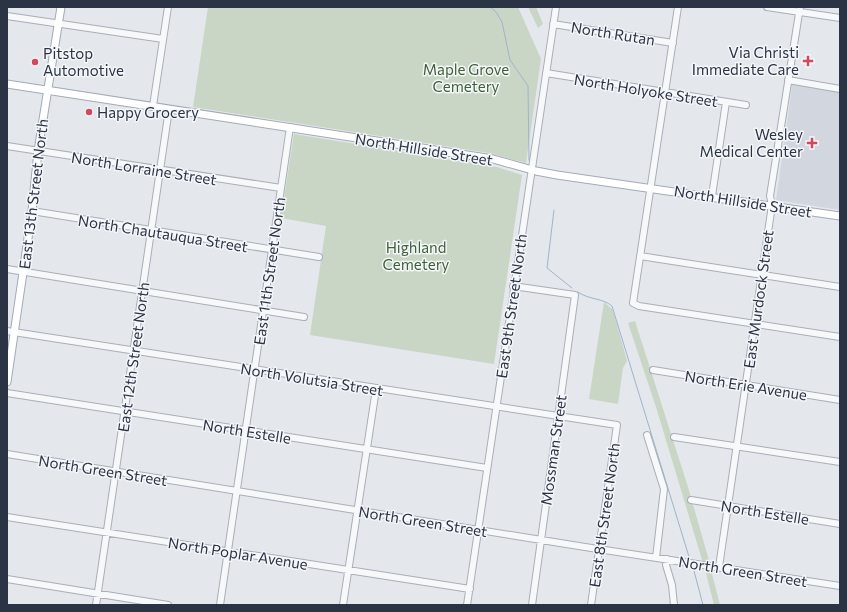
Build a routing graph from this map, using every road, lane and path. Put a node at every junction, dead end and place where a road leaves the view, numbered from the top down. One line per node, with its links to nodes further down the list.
1 (61, 7): 9 (main road, East 13th Street North)
2 (168, 7): 11 (street)
3 (556, 7): 10 (street, East 9th Street North)
4 (678, 7): 12 (street)
5 (767, 7): 6 (street)
6 (800, 9): 8 (street); 14 (street, East Murdock Street)
7 (7, 16): 9 (street)
8 (840, 18)
9 (58, 23): 11 (street); 17 (main road, East 13th Street North)
10 (553, 24): 12 (street, North Rutan); 13 (street, East 9th Street North)
11 (163, 39): 21 (street)
12 (673, 43): 18 (street)
13 (546, 73): 18 (street, North Holyoke Street); 27 (street, East 9th Street North)
14 (788, 80): 16 (street); 31 (street, East Murdock Street)
15 (7, 84): 17 (main road, North Hillside Street)
16 (840, 89)
17 (47, 91): 21 (main road, North Hillside Street); 25 (main road, East 13th Street North)
18 (665, 92): 19 (street, North Holyoke Street); 28 (street)
19 (726, 102): 20 (street, North Holyoke Street); 30 (street)
20 (746, 105)
21 (153, 106): 22 (main road, North Hillside Street)
22 (169, 109): 23 (main road, North Hillside Street); 26 (street, East 12th Street North)
23 (290, 127): 27 (main road, North Hillside Street); 29 (street, East 11th Street North)
24 (7, 146): 25 (street, North Lorraine Street)
25 (38, 151): 26 (street, North Lorraine Street); 32 (main road, East 13th Street North)
26 (161, 170): 29 (street, North Lorraine Street); 34 (street, East 12th Street North)
27 (531, 170): 28 (main road, North Hillside Street); 41 (street, East 9th Street North)
28 (650, 187): 30 (main road, North Hillside Street); 36 (street)
29 (280, 188): 35 (street, East 11th Street North)
30 (712, 196): 31 (main road, North Hillside Street)
31 (772, 205): 33 (main road, North Hillside Street); 40 (street, East Murdock Street)
32 (32, 211): 34 (street, North Chautauqua Street); 39 (main road, East 13th Street North)
33 (840, 216)
34 (151, 230): 35 (street, North Chautauqua Street); 43 (street, East 12th Street North)
35 (271, 250): 37 (street, North Chautauqua Street); 44 (street, East 11th Street North)
36 (640, 256): 40 (street); 46 (street)
37 (319, 257)
38 (7, 269): 39 (street)
39 (23, 272): 43 (street); 47 (main road, East 13th Street North)
40 (761, 275): 42 (street); 46 (street, East Murdock Street)
41 (514, 286): 57 (street, East 9th Street North); 59 (street, Mossman Street)
42 (840, 288)
43 (142, 290): 44 (street); 49 (street, East 12th Street North)
44 (263, 310): 45 (street); 50 (street, East 11th Street North)
45 (304, 317)
46 (754, 324): 48 (street); 53 (street, East Murdock Street)
47 (11, 332): 49 (street, North Volutsia Street); 52 (main road, East 13th Street North)
48 (840, 337)
49 (133, 351): 50 (street, North Volutsia Street); 58 (street, East 12th Street North)
50 (254, 370): 54 (street, North Volutsia Street); 61 (street, East 11th Street North)
51 (653, 370): 53 (street, North Erie Avenue)
52 (7, 382)
53 (746, 385): 56 (street, North Erie Avenue); 64 (street, East Murdock Street)
54 (376, 389): 57 (street, North Volutsia Street); 65 (street)
55 (7, 393): 58 (street, North Estelle)
56 (840, 400)
57 (496, 406): 59 (street, North Volutsia Street); 68 (street, East 9th Street North)
58 (125, 411): 61 (street, North Estelle); 69 (street, East 12th Street North)
59 (558, 416): 60 (street, North Volutsia Street); 78 (street, Mossman Street)
60 (617, 425): 79 (street, East 8th Street North)
61 (245, 431): 65 (street, North Estelle); 70 (street, East 11th Street North)
62 (674, 437): 64 (street)
63 (648, 438): 81 (street)
64 (736, 446): 67 (street); 72 (street, East Murdock Street)
65 (367, 450): 68 (street, North Estelle); 73 (street)
66 (7, 454): 69 (street, North Green Street)
67 (840, 462)
68 (487, 468): 76 (street, East 9th Street North)
69 (116, 471): 70 (street, North Green Street); 77 (street, East 12th Street North)
70 (236, 491): 73 (street, North Green Street); 80 (street, East 11th Street North)
71 (691, 500): 72 (street, North Estelle)
72 (728, 507): 75 (street, North Estelle); 83 (street, East Murdock Street)
73 (358, 510): 76 (street, North Green Street); 84 (street)
74 (7, 517): 77 (street, North Poplar Avenue)
75 (840, 524)
76 (478, 530): 78 (street, North Green Street); 87 (street, East 9th Street North)
77 (107, 532): 80 (street, North Poplar Avenue); 88 (street, East 12th Street North)
78 (541, 540): 79 (street, North Green Street); 94 (street, Mossman Street)
79 (599, 549): 81 (street, North Green Street); 95 (street, East 8th Street North)
80 (228, 551): 84 (street, North Poplar Avenue); 91 (street, East 11th Street North)
81 (656, 558): 82 (street, North Green Street)
82 (667, 559): 83 (street, North Green Street); 96 (street)
83 (719, 567): 86 (street, North Green Street)
84 (348, 571): 87 (street, North Poplar Avenue); 92 (street)
85 (7, 579): 88 (street)
86 (840, 586)
87 (470, 589): 93 (street, East 9th Street North)
88 (98, 594): 89 (street, East 12th Street North); 90 (street)
89 (96, 605)
90 (168, 605)
91 (220, 605)
92 (343, 605)
93 (467, 605)
94 (532, 605)
95 (591, 605)
96 (674, 605)

